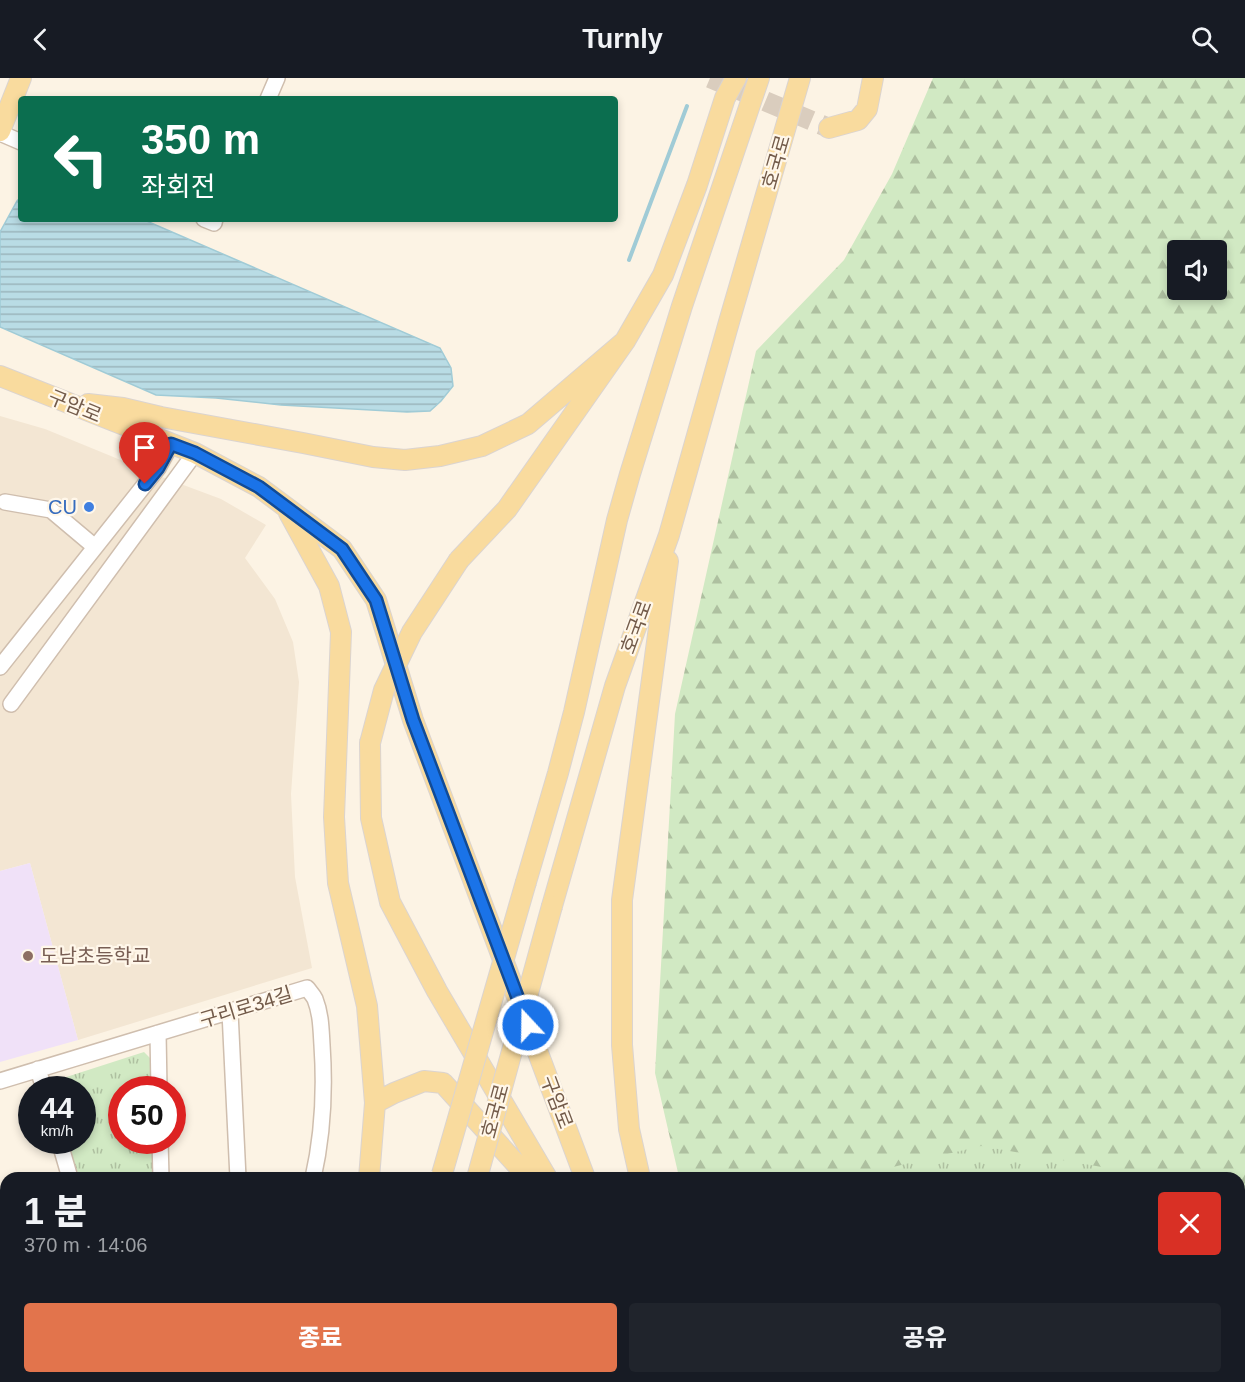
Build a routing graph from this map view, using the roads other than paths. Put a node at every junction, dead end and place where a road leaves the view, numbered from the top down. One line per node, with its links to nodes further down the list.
1 (21, 78): 9 (main road)
2 (277, 78): 7 (street)
3 (736, 78): 11 (main road)
4 (759, 78): 36 (main road, 호국로, bridge)
5 (801, 78): 18 (main road, 호국로)
6 (873, 78): 8 (main road)
7 (269, 96)
8 (830, 128)
9 (0, 132): 10 (street)
10 (18, 141)
11 (625, 341): 13 (main road); 39 (main road, bridge)
12 (0, 376): 13 (main road, 구암로)
13 (58, 400): 14 (main road, 구암로)
14 (171, 444): 15 (main road, 구암로); 19 (street)
15 (195, 453): 17 (main road, 구암로); 21 (street)
16 (5, 502): 19 (street)
17 (287, 508): 28 (main road); 40 (main road, 구암로)
18 (669, 535): 37 (main road, 호국로, bridge); 41 (main road)
19 (95, 547): 20 (street)
20 (0, 667)
21 (11, 704)
22 (230, 1012): 23 (street, 구리로34길); 33 (street); 34 (street, 구리로34길)
23 (158, 1032): 24 (street, 구리로34길); 26 (street)
24 (38, 1069): 25 (street); 27 (street, 구리로34길)
25 (40, 1076)
26 (159, 1076)
27 (0, 1081)
28 (375, 1103): 35 (main road); 38 (main road)
29 (63, 1154): 31 (street)
30 (160, 1154): 32 (street)
31 (68, 1172)
32 (161, 1172)
33 (238, 1172)
34 (314, 1172)
35 (369, 1172)
36 (442, 1172)
37 (479, 1172)
38 (524, 1172)
39 (543, 1172)
40 (583, 1172)
41 (639, 1172)

